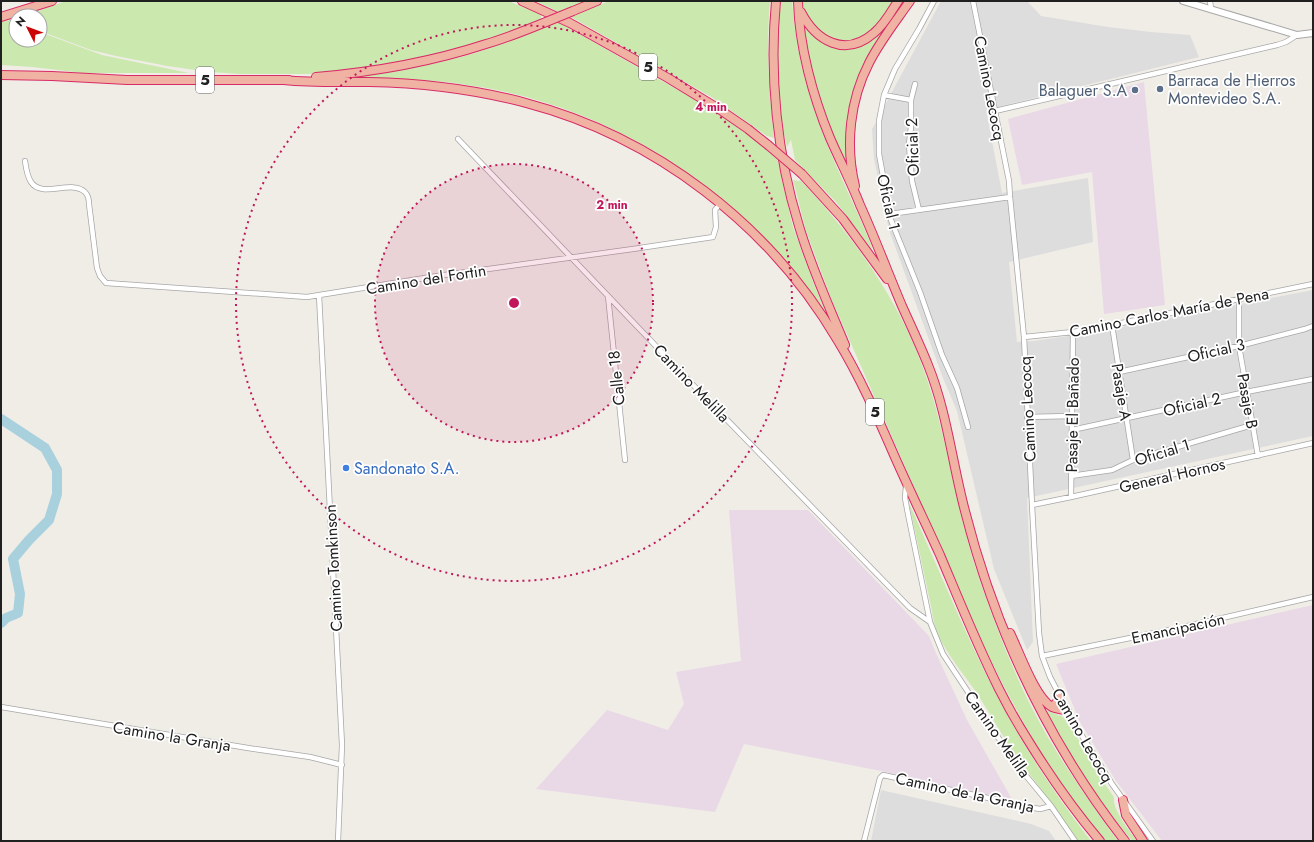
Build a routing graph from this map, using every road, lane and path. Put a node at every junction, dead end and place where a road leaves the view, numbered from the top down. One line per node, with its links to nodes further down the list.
1 (52, 1): 13 (highway)
2 (522, 1): 34 (highway, 5, bridge)
3 (597, 1): 17 (highway, bridge)
4 (776, 1): 42 (highway)
5 (898, 1): 11 (highway)
6 (910, 1): 26 (highway)
7 (934, 1): 19 (street, Oficial 1)
8 (973, 1): 21 (street, Camino Lecocq)
9 (1183, 1): 12 (street)
10 (1210, 1): 12 (street)
11 (798, 3): 26 (highway)
12 (1211, 9): 15 (street)
13 (1, 18)
14 (1313, 32): 15 (street)
15 (1297, 35): 21 (street)
16 (1, 75): 17 (highway, 5)
17 (284, 80): 25 (highway, 5)
18 (915, 84): 20 (street, Oficial 2)
19 (884, 95): 20 (street); 28 (street, Oficial 1)
20 (911, 100): 27 (street, Oficial 2)
21 (995, 111): 24 (street, Camino Lecocq)
22 (458, 139): 29 (street, Camino Melilla)
23 (25, 161): 31 (street, Camino del Fortin)
24 (1010, 197): 27 (street); 38 (street, Camino Lecocq)
25 (720, 204): 29 (street, Camino del Fortin); 42 (highway, 5)
26 (860, 204): 34 (highway)
27 (919, 210): 28 (street)
28 (890, 214): 48 (street, Oficial 1)
29 (571, 258): 31 (street, Camino del Fortin); 32 (street, Camino Melilla)
30 (1313, 284): 33 (street, Camino Carlos María de Pena)
31 (319, 296): 66 (street, Camino Tomkinson)
32 (608, 296): 52 (street, Calle 18); 60 (street, Camino Melilla)
33 (1239, 298): 35 (street, Camino Carlos María de Pena); 39 (street, Pasaje B)
34 (903, 308): 59 (highway, 5)
35 (1112, 325): 37 (street, Camino Carlos María de Pena); 40 (street, Pasaje A)
36 (1313, 326): 39 (street, Oficial 3)
37 (1073, 332): 38 (street, Camino Carlos María de Pena); 44 (street, Pasaje El Bañado)
38 (1024, 337): 45 (street, Camino Lecocq)
39 (1239, 346): 40 (street, Oficial 3); 43 (street, Pasaje B)
40 (1119, 372): 46 (street, Pasaje A)
41 (1313, 379): 43 (street, Oficial 2)
42 (861, 382): 55 (highway, 5)
43 (1246, 392): 46 (street, Oficial 2); 47 (street, Pasaje B)
44 (1072, 416): 45 (street); 49 (street, Pasaje El Bañado)
45 (1027, 417): 57 (street, Camino Lecocq)
46 (1126, 419): 49 (street, Oficial 2); 53 (street, Pasaje A)
47 (1252, 425): 51 (street, Pasaje B); 53 (street, Oficial 1)
48 (968, 427)
49 (1072, 430): 54 (street, Pasaje El Bañado)
50 (1313, 443): 51 (street, General Hornos)
51 (1258, 456): 56 (street, General Hornos)
52 (624, 460)
53 (1133, 460): 54 (street, Oficial 1)
54 (1071, 476): 56 (street, Pasaje El Bañado)
55 (906, 482): 60 (street, Camino Melilla); 72 (highway, 5)
56 (1071, 498): 57 (street, General Hornos)
57 (1032, 505): 61 (street, Camino Lecocq)
58 (1313, 597): 61 (street, Emancipación)
59 (1000, 621): 64 (highway); 73 (highway, 5)
60 (930, 622): 68 (street, Camino Melilla)
61 (1042, 656): 62 (street, Camino Lecocq)
62 (1060, 698): 64 (highway); 65 (street, Camino Lecocq)
63 (1, 707): 66 (street, Camino la Granja)
64 (1053, 707): 65 (highway)
65 (1067, 711): 67 (street, Camino Lecocq)
66 (342, 765): 69 (street, Camino Tomkinson)
67 (1123, 800): 74 (highway); 75 (street, Camino Lecocq)
68 (1051, 806): 70 (street, Camino de la Granja); 71 (street, Camino Melilla)
69 (338, 841)
70 (864, 841)
71 (1074, 841)
72 (1100, 841)
73 (1125, 841)
74 (1143, 841)
75 (1153, 841)

